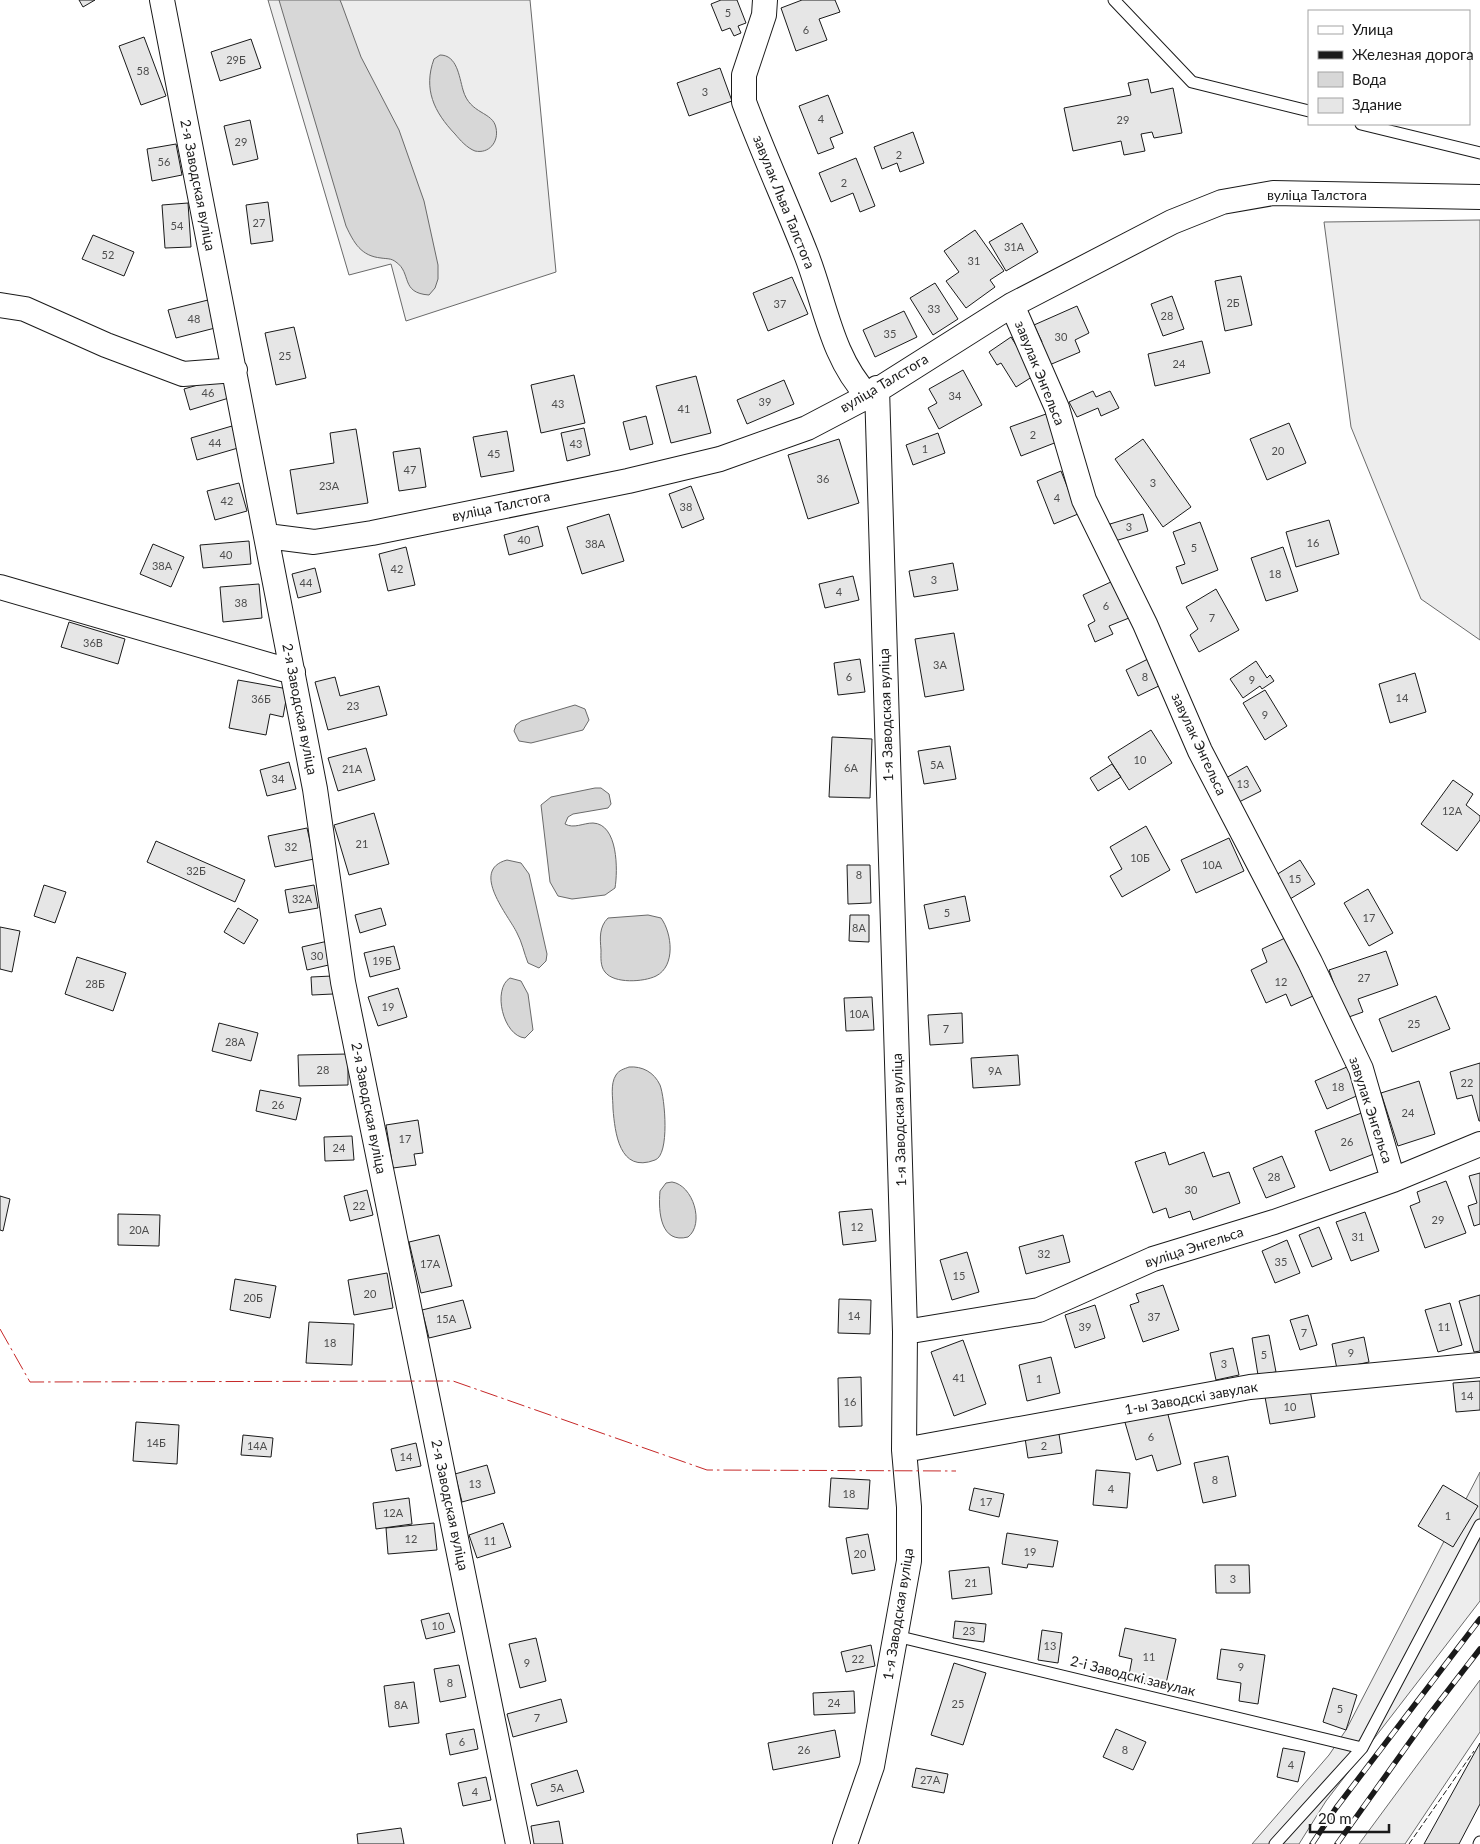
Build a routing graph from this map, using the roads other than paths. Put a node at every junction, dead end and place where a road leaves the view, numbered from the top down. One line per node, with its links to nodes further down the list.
1 (162, 0): 10 (street, 2-я Заводская вуліца)
2 (765, 0): 11 (street, завулак Льва Талстога)
3 (1114, 0): 4 (lane)
4 (1308, 111)
5 (1365, 125): 6 (lane)
6 (1480, 153)
7 (1480, 197): 9 (street, вуліца Талстога)
8 (0, 305): 10 (street)
9 (1012, 305): 11 (street, вуліца Талстога); 16 (street, завулак Энгельса)
10 (236, 370): 12 (street, 2-я Заводская вуліца)
11 (872, 392): 12 (street, вуліца Талстога); 17 (street, 1-я Заводская вуліца)
12 (267, 536): 14 (street, 2-я Заводская вуліца)
13 (0, 588): 14 (street)
14 (293, 672): 23 (street, 2-я Заводская вуліца)
15 (1480, 1144): 16 (street, вуліца Энгельса)
16 (1394, 1180): 17 (street, вуліца Энгельса)
17 (905, 1332): 19 (street, 1-я Заводская вуліца)
18 (1480, 1365): 19 (street, 1-ы Заводскі завулак)
19 (904, 1450): 21 (street, 1-я Заводская вуліца)
20 (1480, 1525): 22 (lane)
21 (896, 1636): 22 (lane, 2-і Заводскі завулак); 24 (street, 1-я Заводская вуліца)
22 (1362, 1748): 25 (lane)
23 (518, 1844)
24 (845, 1844)
25 (1275, 1844)

